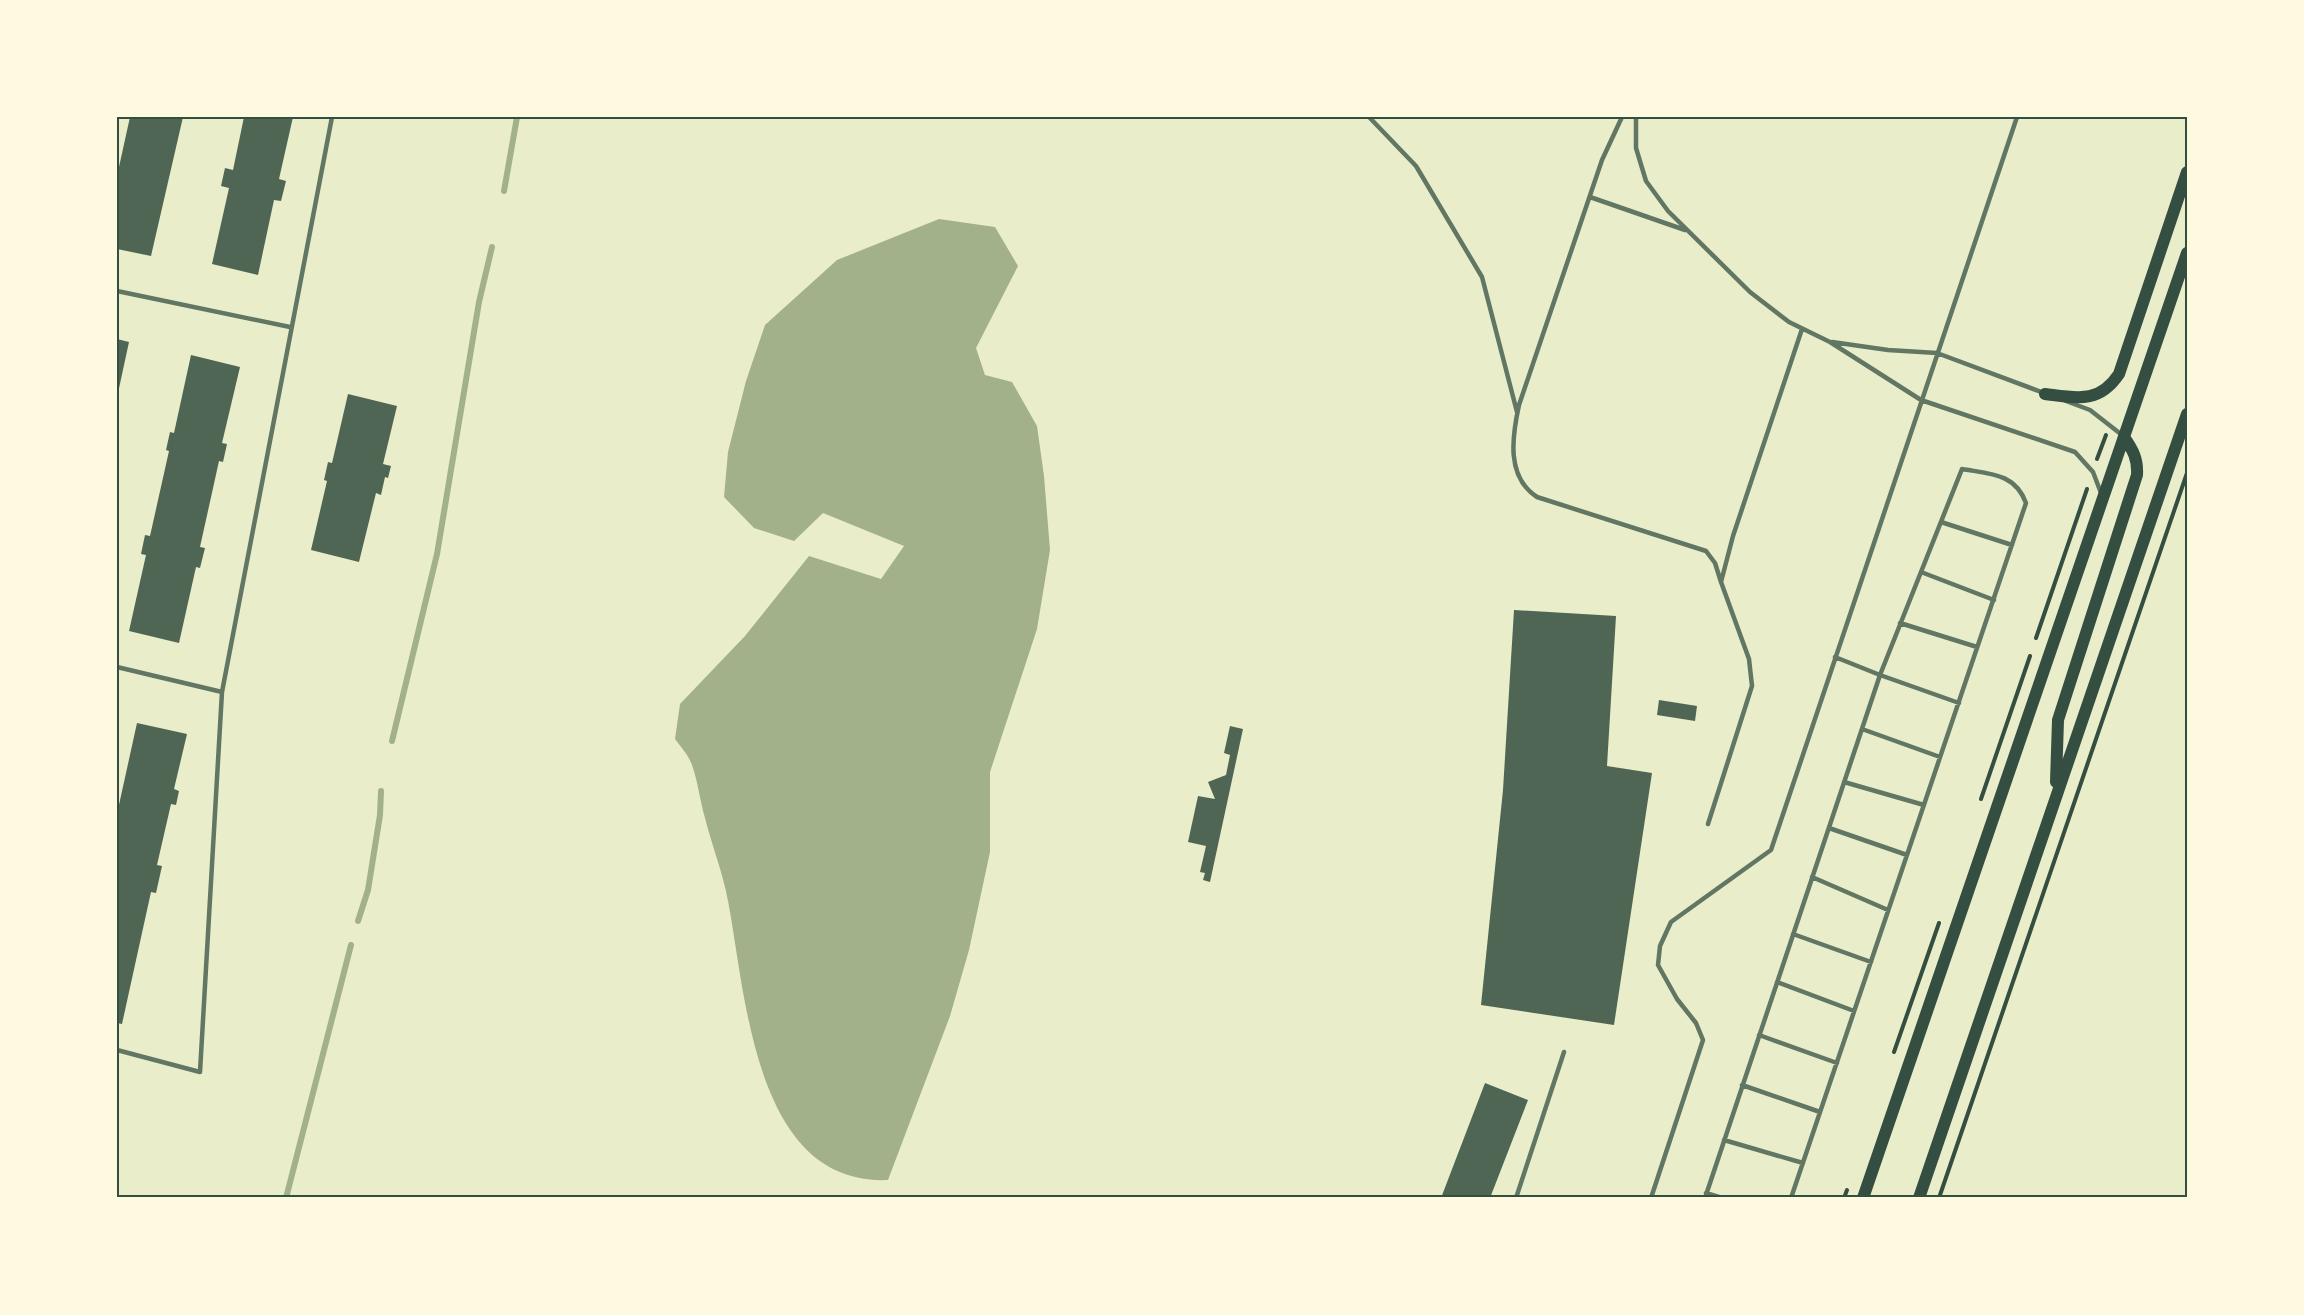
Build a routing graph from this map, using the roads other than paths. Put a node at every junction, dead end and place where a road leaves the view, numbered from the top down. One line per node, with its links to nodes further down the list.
1 (332, 117): 11 (lane)
2 (1369, 117): 17 (lane)
3 (1622, 117): 7 (lane)
4 (1636, 117): 8 (lane)
5 (2016, 117): 14 (lane)
6 (2187, 172): 15 (main road)
7 (1590, 197): 8 (lane); 17 (lane)
8 (1687, 230): 12 (lane)
9 (2187, 253): 19 (main road)
10 (117, 291): 11 (lane)
11 (290, 327): 31 (lane)
12 (1802, 328): 13 (lane); 24 (lane)
13 (1830, 342): 14 (lane); 16 (lane)
14 (1937, 353): 15 (lane); 16 (lane)
15 (2045, 394): 19 (lane)
16 (1921, 400): 20 (lane); 28 (lane)
17 (1517, 413): 24 (lane)
18 (2187, 414): 36 (main road)
19 (2124, 437): 20 (main road); 36 (main road)
20 (2102, 499): 60 (main road)
21 (1941, 522): 22 (lane); 22 (lane); 23 (lane)
22 (2012, 545): 25 (lane)
23 (1921, 572): 25 (lane); 26 (lane)
24 (1721, 582): 38 (lane)
25 (1994, 600): 27 (lane)
26 (1900, 623): 27 (lane); 30 (lane)
27 (1977, 648): 32 (lane)
28 (1835, 657): 30 (lane); 57 (lane)
29 (117, 668): 31 (lane)
30 (1880, 675): 32 (lane); 33 (lane)
31 (222, 692): 48 (lane)
32 (1959, 703): 34 (lane)
33 (1862, 729): 34 (lane); 35 (lane)
34 (1940, 757): 37 (lane)
35 (1844, 782): 37 (lane); 39 (lane)
36 (2055, 795): 61 (main road)
37 (1924, 805): 40 (lane)
38 (1708, 824)
39 (1828, 828): 40 (lane); 41 (lane)
40 (1907, 855): 42 (lane)
41 (1812, 877): 42 (lane); 43 (lane)
42 (1888, 910): 44 (lane)
43 (1793, 934): 44 (lane); 45 (lane)
44 (1871, 962): 46 (lane)
45 (1777, 982): 46 (lane); 47 (lane)
46 (1854, 1011): 50 (lane)
47 (1759, 1035): 50 (lane); 51 (lane)
48 (117, 1050)
49 (1564, 1052): 56 (lane)
50 (1837, 1063): 52 (lane)
51 (1742, 1085): 52 (lane); 53 (lane)
52 (1820, 1112): 54 (lane)
53 (1724, 1140): 54 (lane); 55 (lane)
54 (1803, 1163): 59 (lane)
55 (1705, 1195): 58 (lane)
56 (1516, 1198)
57 (1651, 1198)
58 (1722, 1198)
59 (1791, 1198)
60 (1863, 1198)
61 (1919, 1198)

